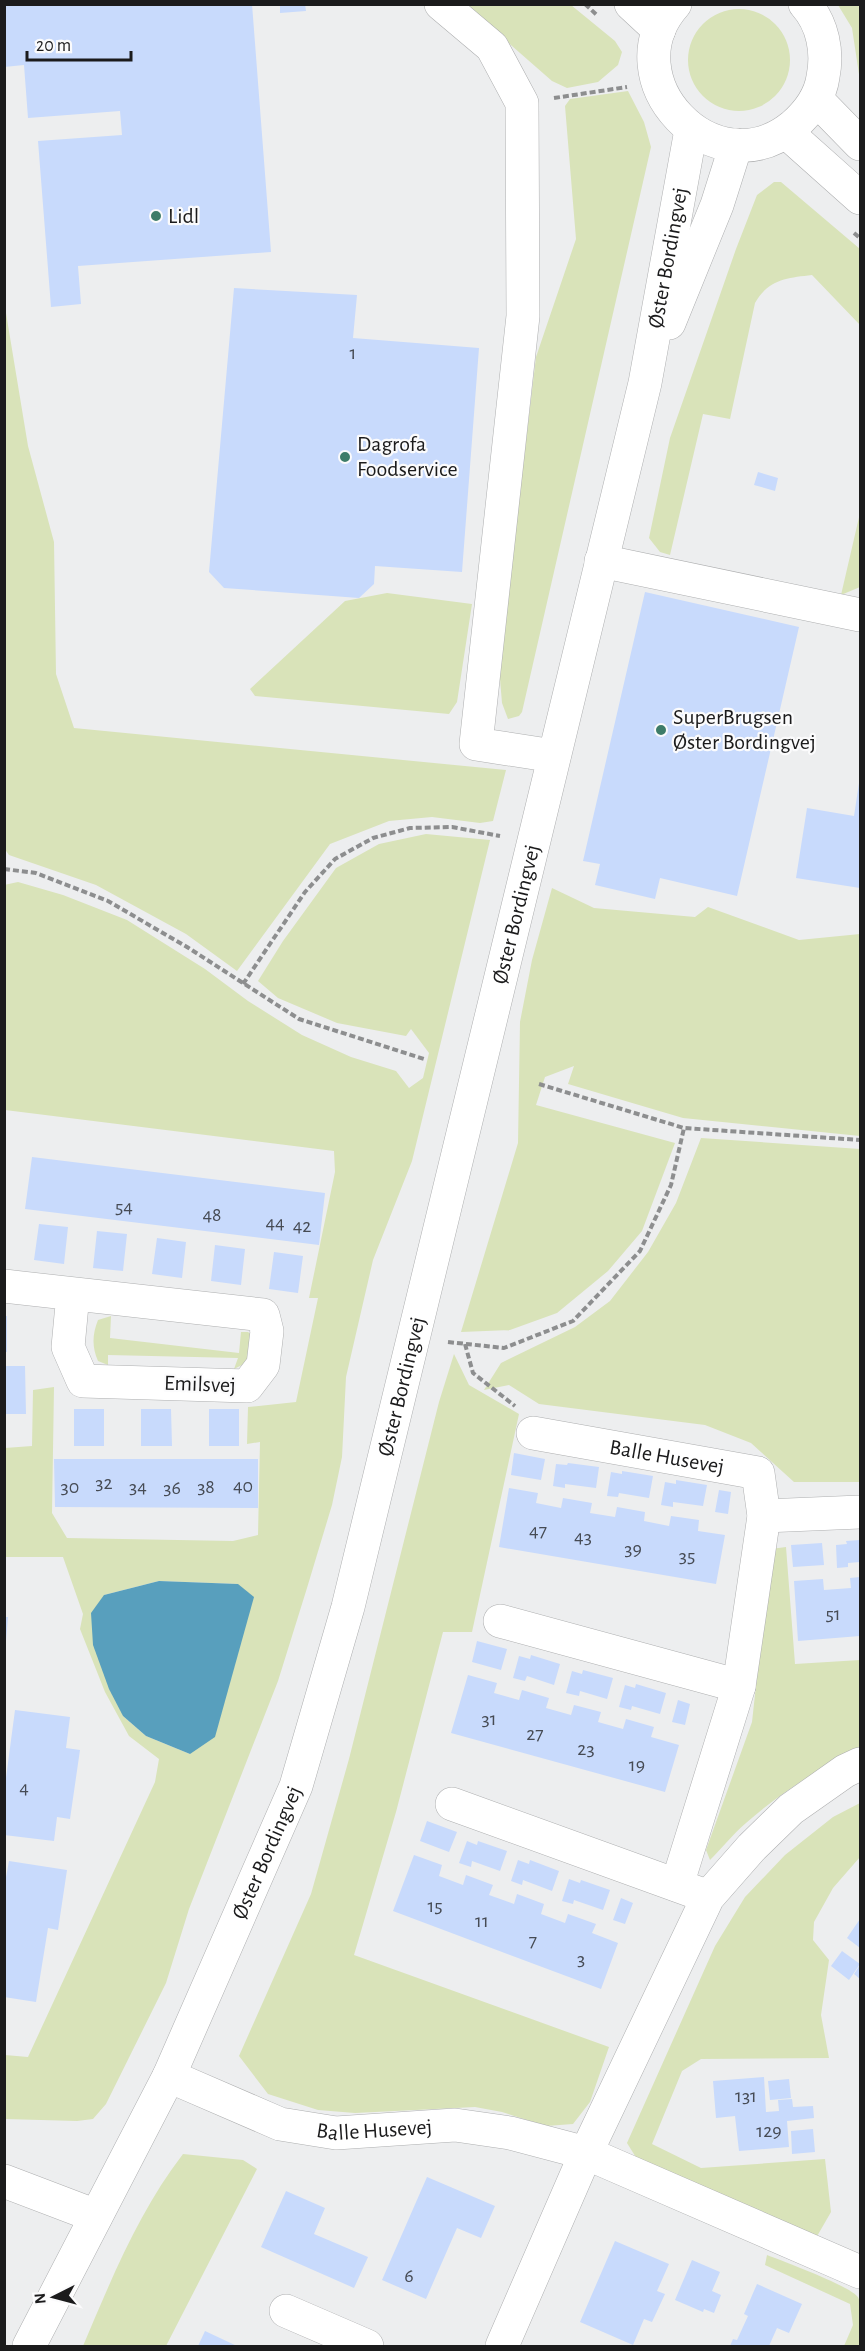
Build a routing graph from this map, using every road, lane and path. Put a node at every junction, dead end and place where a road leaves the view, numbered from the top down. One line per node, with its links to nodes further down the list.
1 (441, 4): 7 (street)
2 (631, 4): 4 (street)
3 (806, 4): 6 (street)
4 (667, 17): 5 (street)
5 (657, 82): 7 (path); 8 (street)
6 (816, 99): 9 (street); 10 (street)
7 (522, 103): 16 (street)
8 (691, 130): 11 (street); 13 (street, Øster Bordingvej)
9 (786, 132): 11 (street); 12 (street)
10 (861, 144)
11 (736, 145): 13 (street, Øster Bordingvej)
12 (861, 198)
13 (645, 383): 14 (street, Øster Bordingvej)
14 (602, 561): 15 (street); 16 (street, Øster Bordingvej)
15 (861, 615)
16 (554, 756): 17 (street, Øster Bordingvej)
17 (533, 843): 19 (path); 26 (street, Øster Bordingvej)
18 (4, 869): 19 (path)
19 (243, 984): 20 (path)
20 (424, 1059)
21 (539, 1084): 22 (path)
22 (684, 1128): 23 (path); 27 (path)
23 (861, 1140)
24 (4, 1286): 25 (street, Emilsvej)
25 (73, 1294): 25 (street, Emilsvej)
26 (414, 1338): 27 (path); 37 (street, Øster Bordingvej)
27 (465, 1344): 28 (path)
28 (533, 1433): 30 (street, Balle Husevej)
29 (861, 1512): 30 (street)
30 (764, 1516): 32 (street, Balle Husevej)
31 (500, 1621): 32 (street)
32 (739, 1686): 35 (street, Balle Husevej)
33 (861, 1764): 36 (street)
34 (452, 1804): 35 (street)
35 (677, 1885): 36 (street)
36 (708, 1897): 38 (street)
37 (169, 2076): 38 (street, Balle Husevej); 40 (street, Øster Bordingvej)
38 (586, 2153): 41 (street, Balle Husevej); 46 (street)
39 (4, 2181): 40 (street)
40 (96, 2216): 44 (street, Øster Bordingvej)
41 (861, 2272)
42 (286, 2311): 43 (street)
43 (316, 2336): 45 (street)
44 (29, 2346)
45 (367, 2346)
46 (502, 2346)

